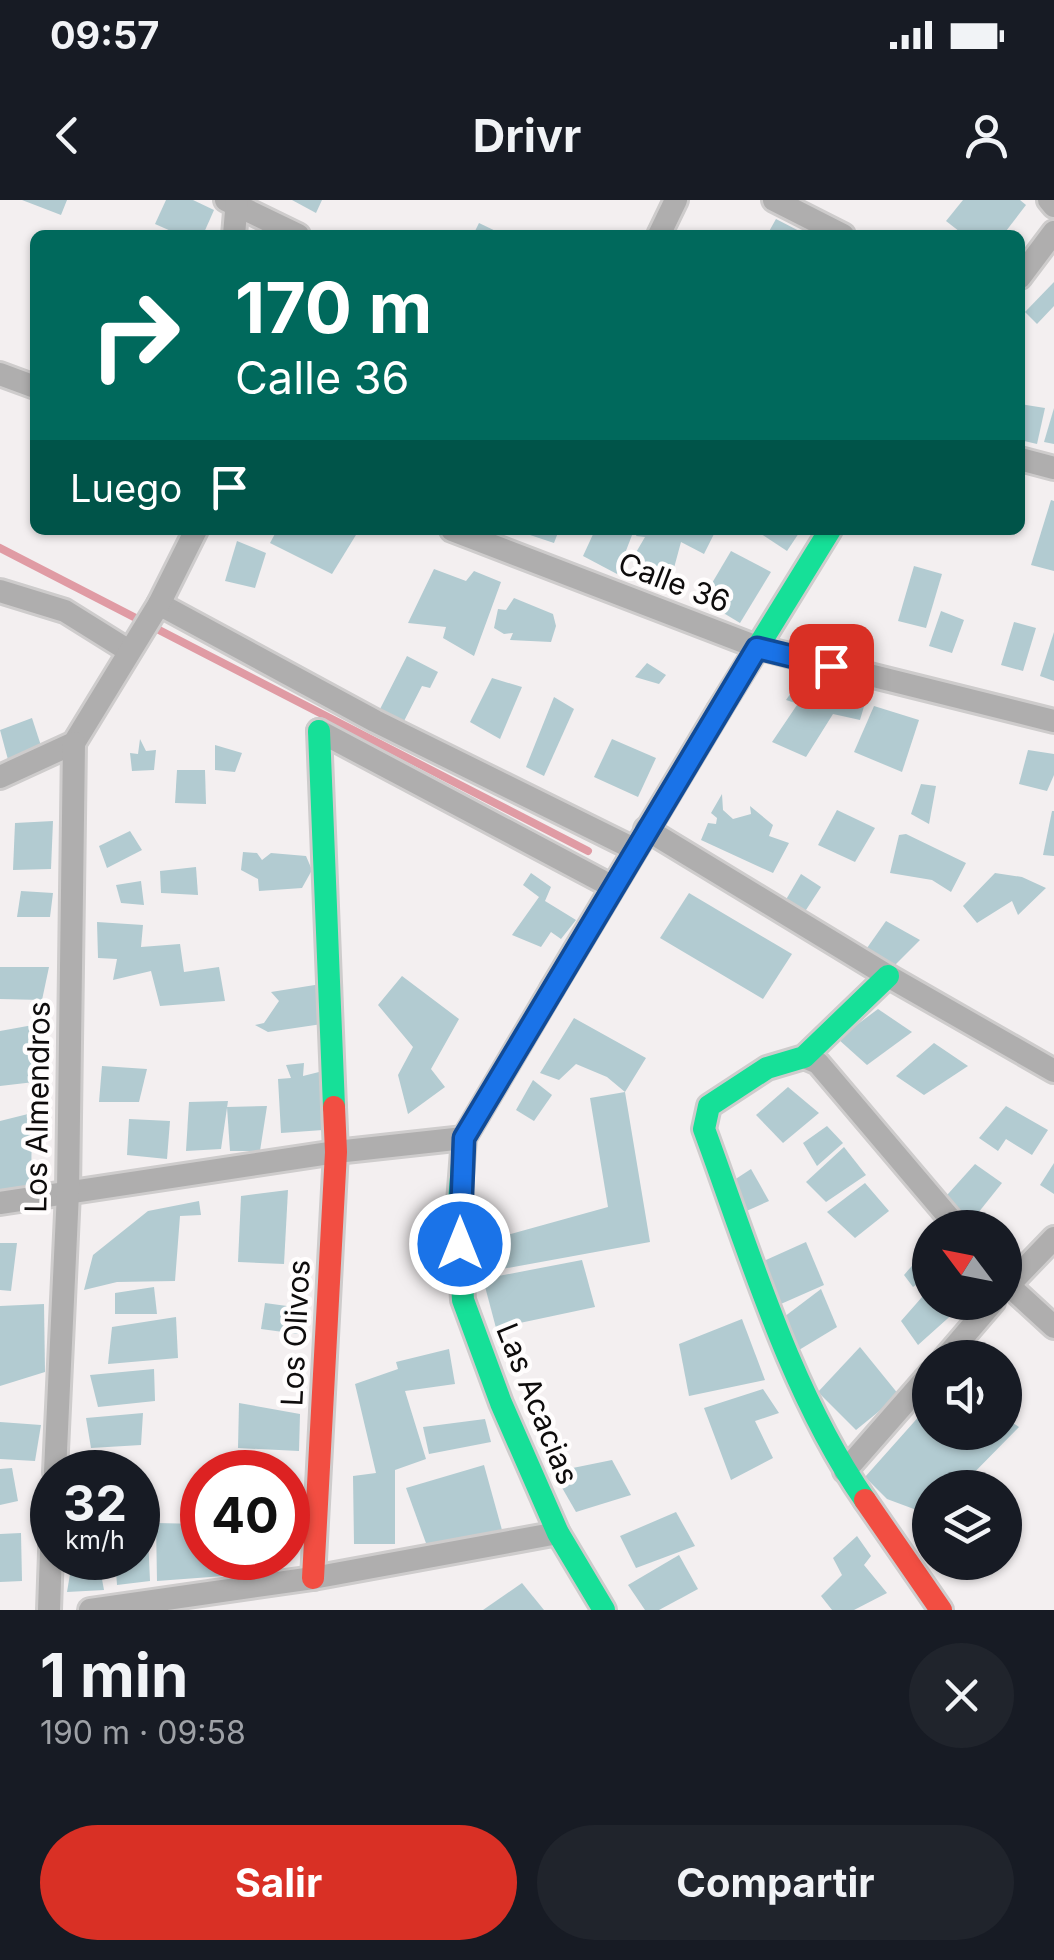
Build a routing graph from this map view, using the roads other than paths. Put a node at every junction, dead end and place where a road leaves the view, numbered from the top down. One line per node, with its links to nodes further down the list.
1 (676, 200): 8 (street)
2 (774, 200): 9 (street)
3 (1049, 200): 5 (street)
4 (233, 202): 6 (street); 7 (street)
5 (1054, 206)
6 (234, 230)
7 (288, 230)
8 (661, 230)
9 (833, 230)
10 (1054, 232): 11 (street)
11 (1025, 271)
12 (0, 374): 13 (street)
13 (30, 385)
14 (1025, 460): 15 (street)
15 (1054, 468)
16 (193, 535): 20 (street)
17 (465, 535): 22 (street, Calle 36)
18 (827, 535): 22 (street, Las Acacias)
19 (0, 591): 21 (street)
20 (156, 609): 21 (street); 26 (street)
21 (134, 644): 24 (street)
22 (757, 648): 23 (street, Calle 36); 26 (street, Las Acacias)
23 (1054, 720)
24 (74, 743): 25 (street); 33 (street, Los Almendros)
25 (0, 777)
26 (640, 839): 27 (street, Las Acacias); 28 (street)
27 (611, 886): 31 (street, Las Acacias); 32 (street, Los Olivos)
28 (888, 976): 29 (street); 30 (street)
29 (804, 1057): 35 (street); 44 (street)
30 (1054, 1071)
31 (464, 1138): 32 (street); 45 (street, Las Acacias)
32 (336, 1152): 33 (street); 46 (street, Los Olivos)
33 (68, 1192): 34 (street); 43 (street, Los Almendros)
34 (0, 1203)
35 (943, 1210)
36 (1054, 1238): 37 (street)
37 (1022, 1271)
38 (1022, 1304): 40 (street)
39 (977, 1320): 41 (street)
40 (1054, 1327)
41 (960, 1340)
42 (912, 1395): 44 (street)
43 (56, 1450)
44 (845, 1471): 51 (street)
45 (558, 1533): 46 (street); 50 (street, Las Acacias)
46 (313, 1578): 49 (street)
47 (49, 1580): 48 (street)
48 (48, 1610)
49 (90, 1610)
50 (604, 1610)
51 (942, 1610)

